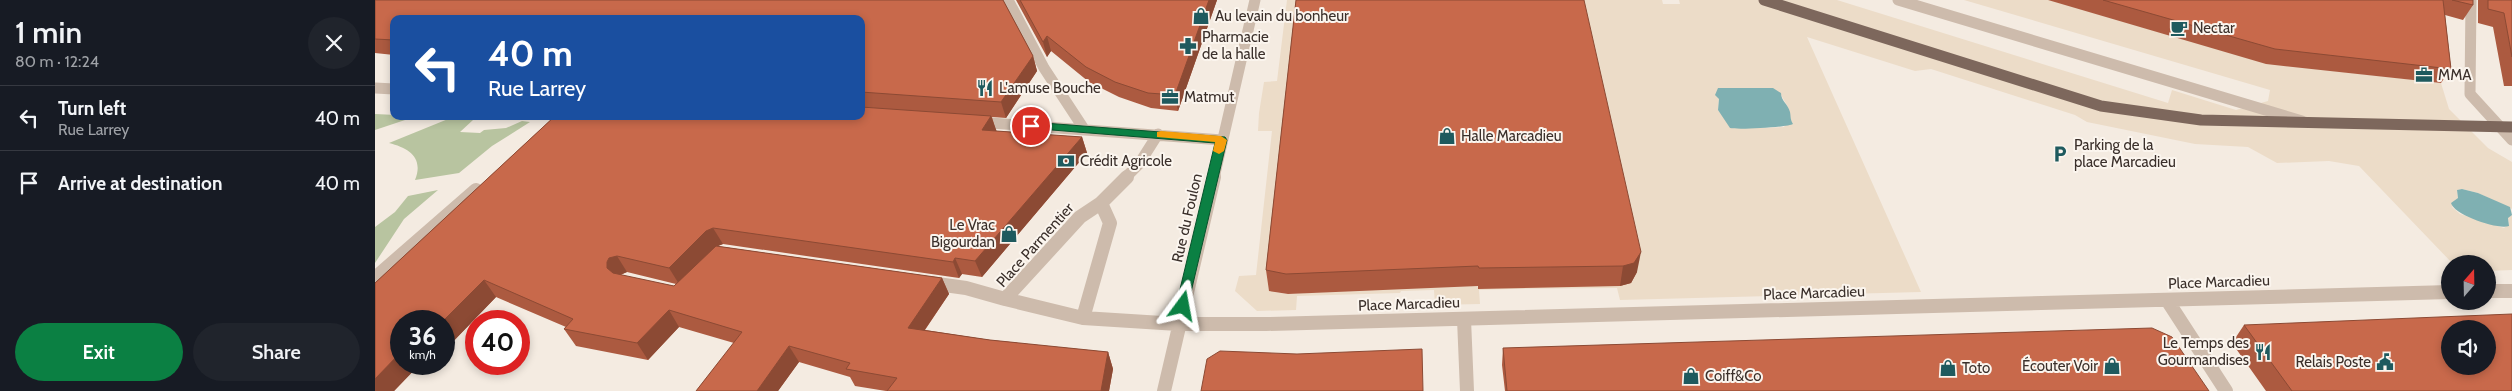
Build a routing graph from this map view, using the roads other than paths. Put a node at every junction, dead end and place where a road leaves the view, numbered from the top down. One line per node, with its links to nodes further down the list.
1 (1008, 0): 13 (street)
2 (1255, 0): 15 (street, Rue du Foulon)
3 (1764, 0): 6 (main road)
4 (1898, 0): 10 (street)
5 (2471, 0): 11 (street)
6 (1789, 4): 10 (main road)
7 (375, 88): 8 (street)
8 (390, 89)
9 (966, 121): 13 (street)
10 (2307, 123): 11 (main road)
11 (2499, 127): 12 (main road); 16 (street)
12 (2512, 127)
13 (1085, 129): 14 (street)
14 (1159, 134): 15 (street); 18 (street, Place Parmentier)
15 (1221, 140): 28 (street, Rue du Foulon)
16 (2512, 140)
17 (489, 179): 19 (street)
18 (1101, 203): 24 (street, Place Parmentier); 26 (street)
19 (375, 278)
20 (917, 281): 24 (street)
21 (2496, 291): 22 (street)
22 (2512, 291)
23 (2441, 292): 25 (street, Place Marcadieu)
24 (1005, 299): 26 (street, Place Parmentier)
25 (2167, 300): 27 (street, Place Marcadieu); 31 (street)
26 (1083, 318): 28 (street, Place Parmentier)
27 (1464, 319): 28 (street, Place Marcadieu); 30 (street)
28 (1178, 324): 29 (street, Rue du Foulon)
29 (1164, 391)
30 (1467, 391)
31 (2226, 391)

